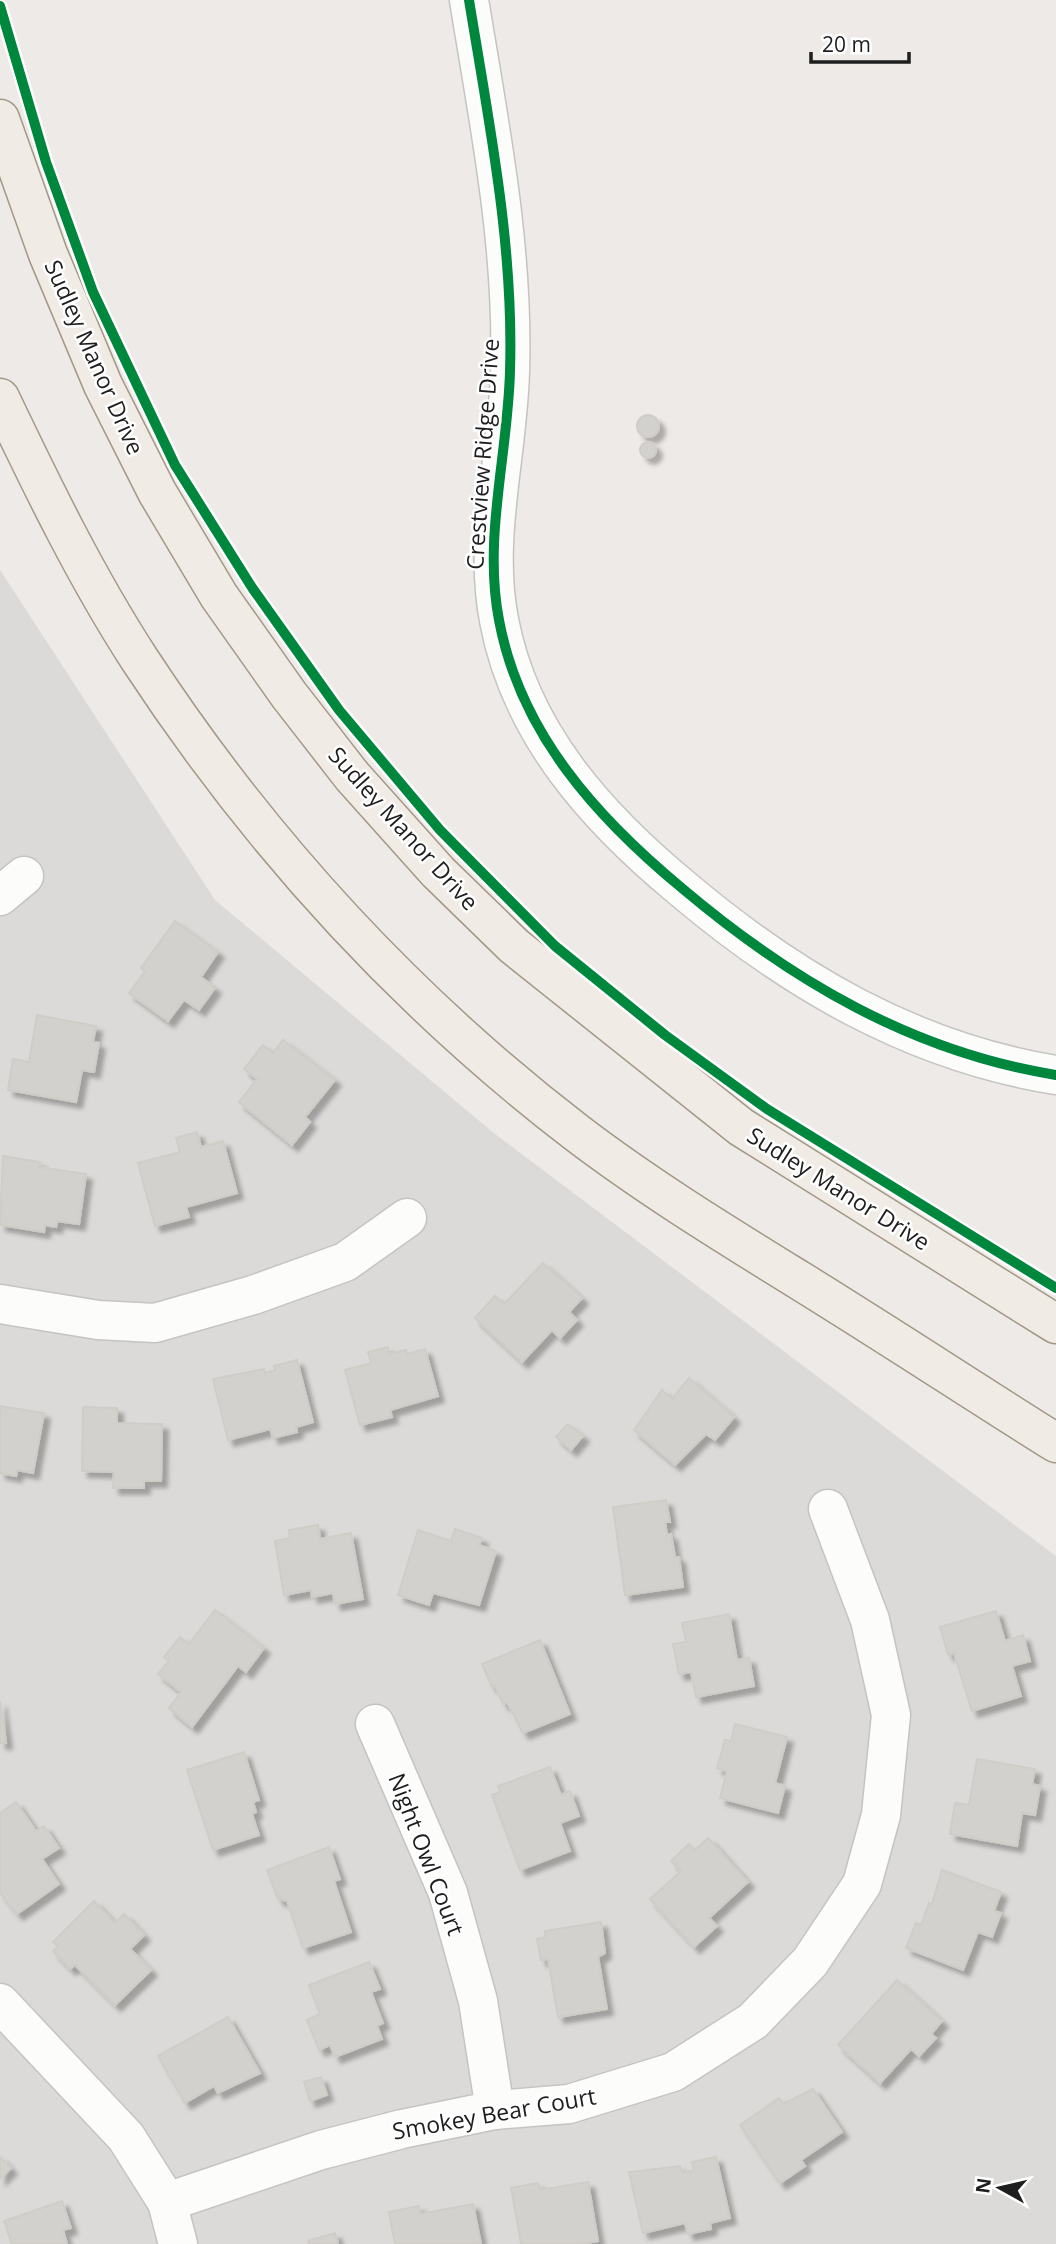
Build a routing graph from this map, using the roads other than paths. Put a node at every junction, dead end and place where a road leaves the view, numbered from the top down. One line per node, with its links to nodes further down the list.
1 (469, 0): 4 (street, Crestview Ridge Drive)
2 (0, 119): 7 (main road, Sudley Manor Drive)
3 (0, 398): 8 (main road)
4 (1056, 1075)
5 (407, 1219): 6 (street)
6 (0, 1304)
7 (1056, 1324)
8 (1056, 1443)
9 (828, 1509): 12 (street, Smokey Bear Court)
10 (375, 1724): 12 (street, Night Owl Court)
11 (0, 2003): 13 (street)
12 (495, 2110): 13 (street, Smokey Bear Court)
13 (167, 2202): 14 (street)
14 (178, 2244)

